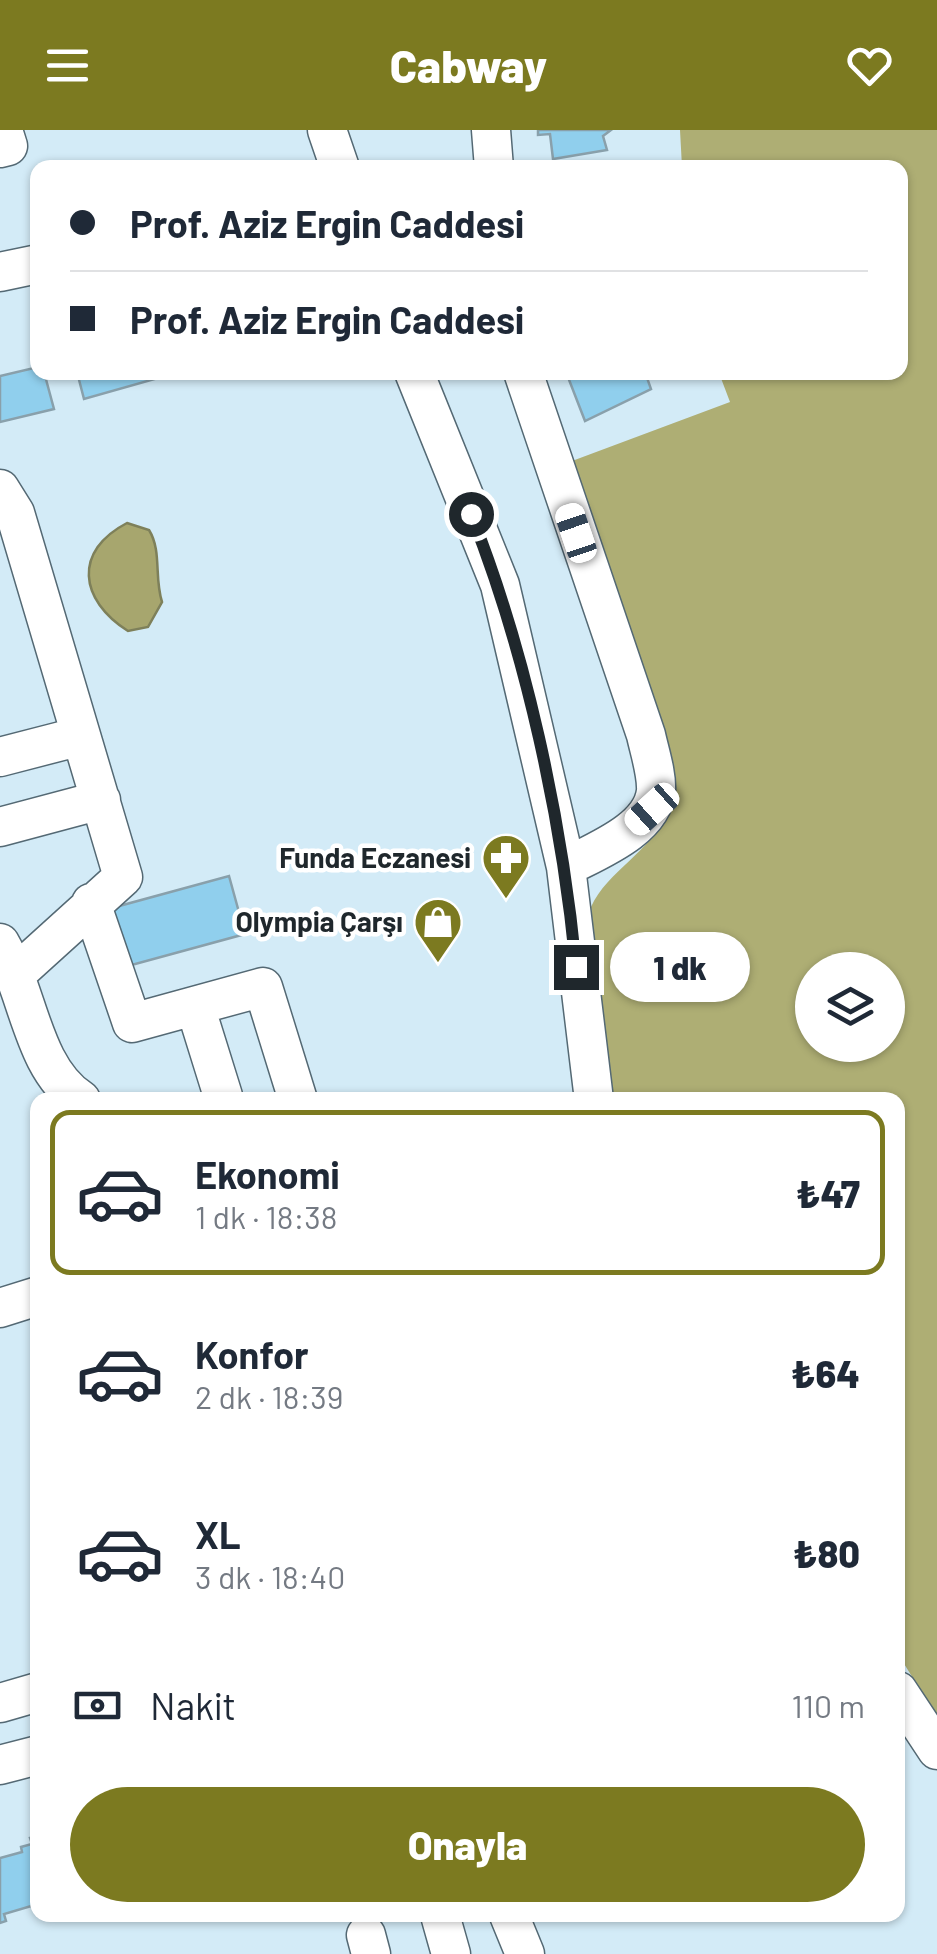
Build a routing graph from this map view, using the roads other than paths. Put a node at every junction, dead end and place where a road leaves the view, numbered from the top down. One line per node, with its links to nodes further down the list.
1 (4, 130): 4 (street)
2 (328, 130): 5 (street)
3 (491, 130): 6 (street)
4 (0, 148)
5 (337, 160)
6 (493, 160)
7 (30, 266): 8 (street)
8 (0, 272)
9 (417, 380): 16 (street)
10 (526, 380): 16 (street)
11 (0, 489): 12 (street)
12 (81, 736): 13 (street); 14 (street)
13 (0, 757)
14 (100, 800): 15 (street); 17 (street)
15 (0, 826)
16 (566, 868): 23 (street)
17 (91, 903): 18 (street); 19 (street)
18 (9, 958): 20 (street)
19 (195, 1006): 21 (street); 22 (street)
20 (69, 1092)
21 (222, 1092)
22 (296, 1092)
23 (593, 1092)
24 (30, 1694): 26 (street)
25 (905, 1702): 27 (street)
26 (0, 1703)
27 (937, 1750)
28 (442, 1922): 30 (street)
29 (512, 1922): 31 (street)
30 (450, 1954)
31 (525, 1954)

